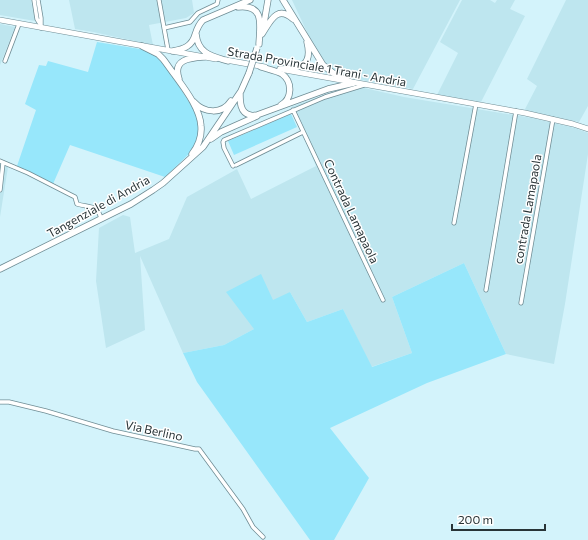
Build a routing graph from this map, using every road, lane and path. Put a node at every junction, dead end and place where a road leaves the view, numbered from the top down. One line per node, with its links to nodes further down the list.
1 (34, 0): 11 (street)
2 (38, 0): 11 (street)
3 (159, 0): 13 (street)
4 (218, 0): 13 (street)
5 (250, 0): 8 (main road)
6 (268, 0): 15 (main road, Tangenziale di Andria)
7 (283, 0): 12 (main road)
8 (236, 7): 14 (main road); 18 (main road)
9 (0, 20): 10 (main road, Strada Provinciale 1 Trani - Andria)
10 (19, 24): 11 (main road, Strada Provinciale 1 Trani - Andria); 21 (street)
11 (41, 26): 17 (main road, Strada Provinciale 1 Trani - Andria)
12 (298, 26): 15 (main road); 16 (main road)
13 (164, 28): 19 (street)
14 (196, 34): 19 (main road); 22 (main road)
15 (262, 34): 18 (main road, Tangenziale di Andria)
16 (305, 36): 24 (main road); 26 (main road)
17 (142, 46): 19 (main road, Strada Provinciale 1 Trani - Andria); 27 (main road)
18 (258, 46): 25 (main road, Tangenziale di Andria, bridge)
19 (171, 50): 20 (main road, Strada Provinciale 1 Trani - Andria)
20 (204, 56): 22 (main road, Strada Provinciale 1 Trani - Andria); 27 (main road)
21 (5, 61)
22 (228, 61): 23 (main road, Strada Provinciale 1 Trani - Andria)
23 (260, 67): 24 (main road, Strada Provinciale 1 Trani - Andria); 32 (main road)
24 (280, 70): 26 (main road, Strada Provinciale 1 Trani - Andria)
25 (245, 82): 29 (main road, Tangenziale di Andria); 30 (main road)
26 (352, 82): 28 (main road, Strada Provinciale 1 Trani - Andria); 32 (main road)
27 (180, 83): 30 (main road)
28 (365, 84): 31 (main road, Strada Provinciale 1 Trani - Andria); 33 (street)
29 (241, 91): 34 (main road); 39 (main road, Tangenziale di Andria)
30 (190, 99): 41 (main road)
31 (476, 104): 35 (main road, Strada Provinciale 1 Trani - Andria); 44 (street)
32 (275, 109): 34 (main road)
33 (293, 110): 38 (street, Contrada Lamapaola); 38 (street)
34 (268, 111): 39 (main road)
35 (516, 112): 36 (main road, Strada Provinciale 1 Trani - Andria); 46 (street)
36 (552, 119): 37 (main road, Strada Provinciale 1 Trani - Andria); 48 (street, contrada Lamapaola)
37 (588, 129)
38 (303, 132): 47 (street, Contrada Lamapaola)
39 (205, 144): 41 (main road, Tangenziale di Andria)
40 (2, 162): 42 (street); 43 (street)
41 (183, 165): 43 (main road, Tangenziale di Andria)
42 (0, 190)
43 (101, 219): 45 (main road, Tangenziale di Andria)
44 (454, 223)
45 (0, 269)
46 (486, 290)
47 (383, 300)
48 (521, 303)
49 (0, 402): 50 (street, Via Berlino)
50 (263, 537)

